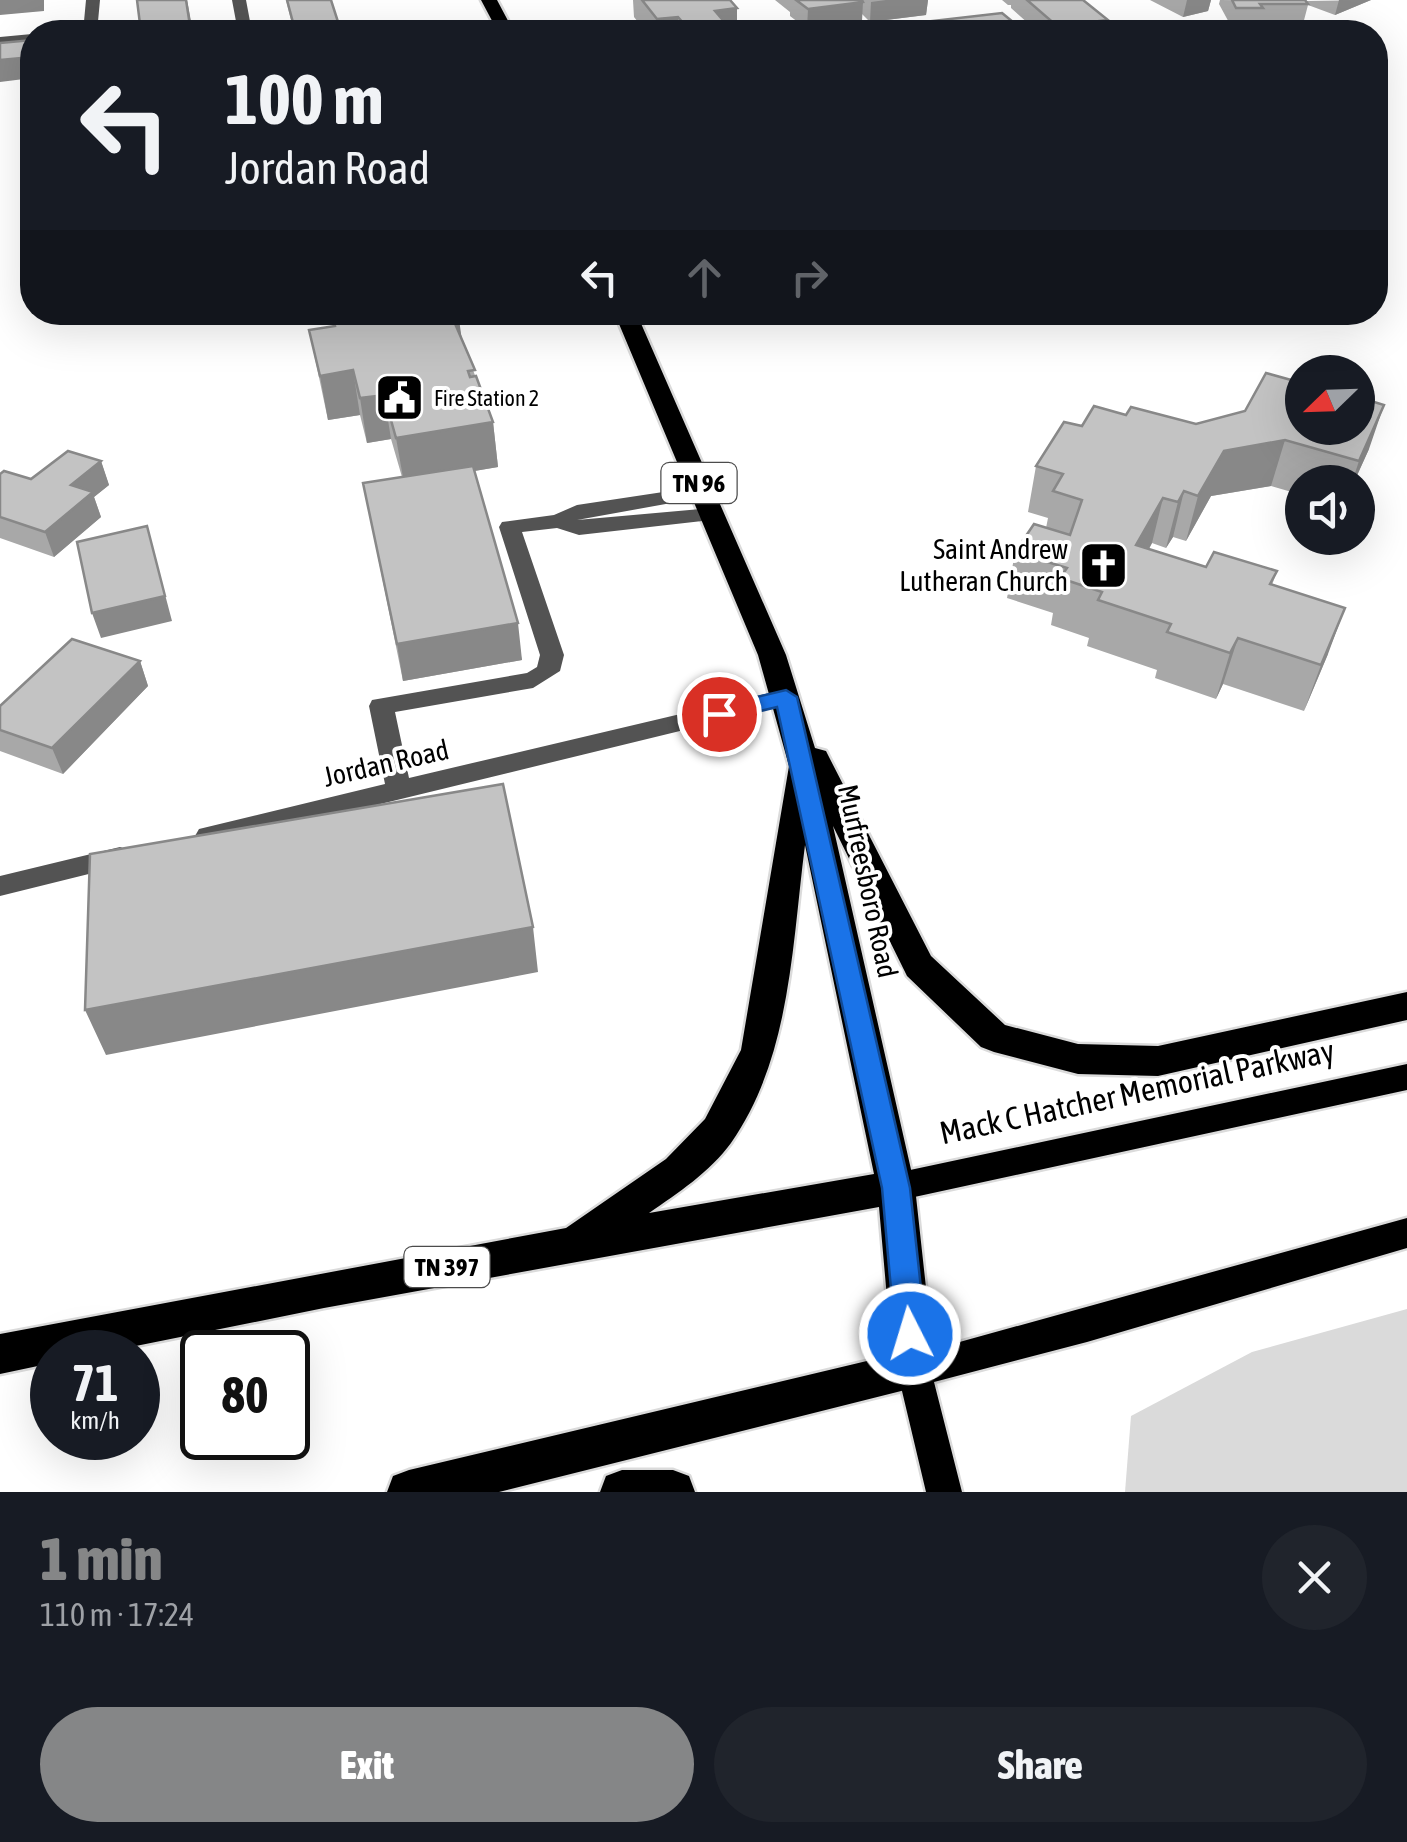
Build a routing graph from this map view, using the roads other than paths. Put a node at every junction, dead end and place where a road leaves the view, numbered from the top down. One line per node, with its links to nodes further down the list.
1 (631, 325): 2 (highway, Murfreesboro Road / TN 96)
2 (707, 503): 3 (highway, Murfreesboro Road / TN 96); 5 (street)
3 (786, 697): 4 (highway, Murfreesboro Road / TN 96); 5 (street, Jordan Road); 9 (highway)
4 (802, 756): 11 (highway, Murfreesboro Road / TN 96); 13 (highway)
5 (398, 791): 6 (street, Jordan Road)
6 (188, 841)
7 (151, 850): 8 (street)
8 (0, 886)
9 (1407, 1006)
10 (1407, 1078): 11 (main road, Mack C Hatcher Memorial Parkway / TN 397)
11 (896, 1188): 13 (highway, Mack C Hatcher Memorial Parkway / TN 397); 15 (highway, Murfreesboro Road / TN 96)
12 (1407, 1233): 15 (main road)
13 (574, 1243): 14 (highway, Mack C Hatcher Memorial Parkway / TN 397)
14 (0, 1354)
15 (914, 1370): 16 (highway); 19 (main road, Murfreesboro Road / TN 96)
16 (409, 1492)
17 (622, 1492): 18 (highway)
18 (673, 1492)
19 (944, 1492)

